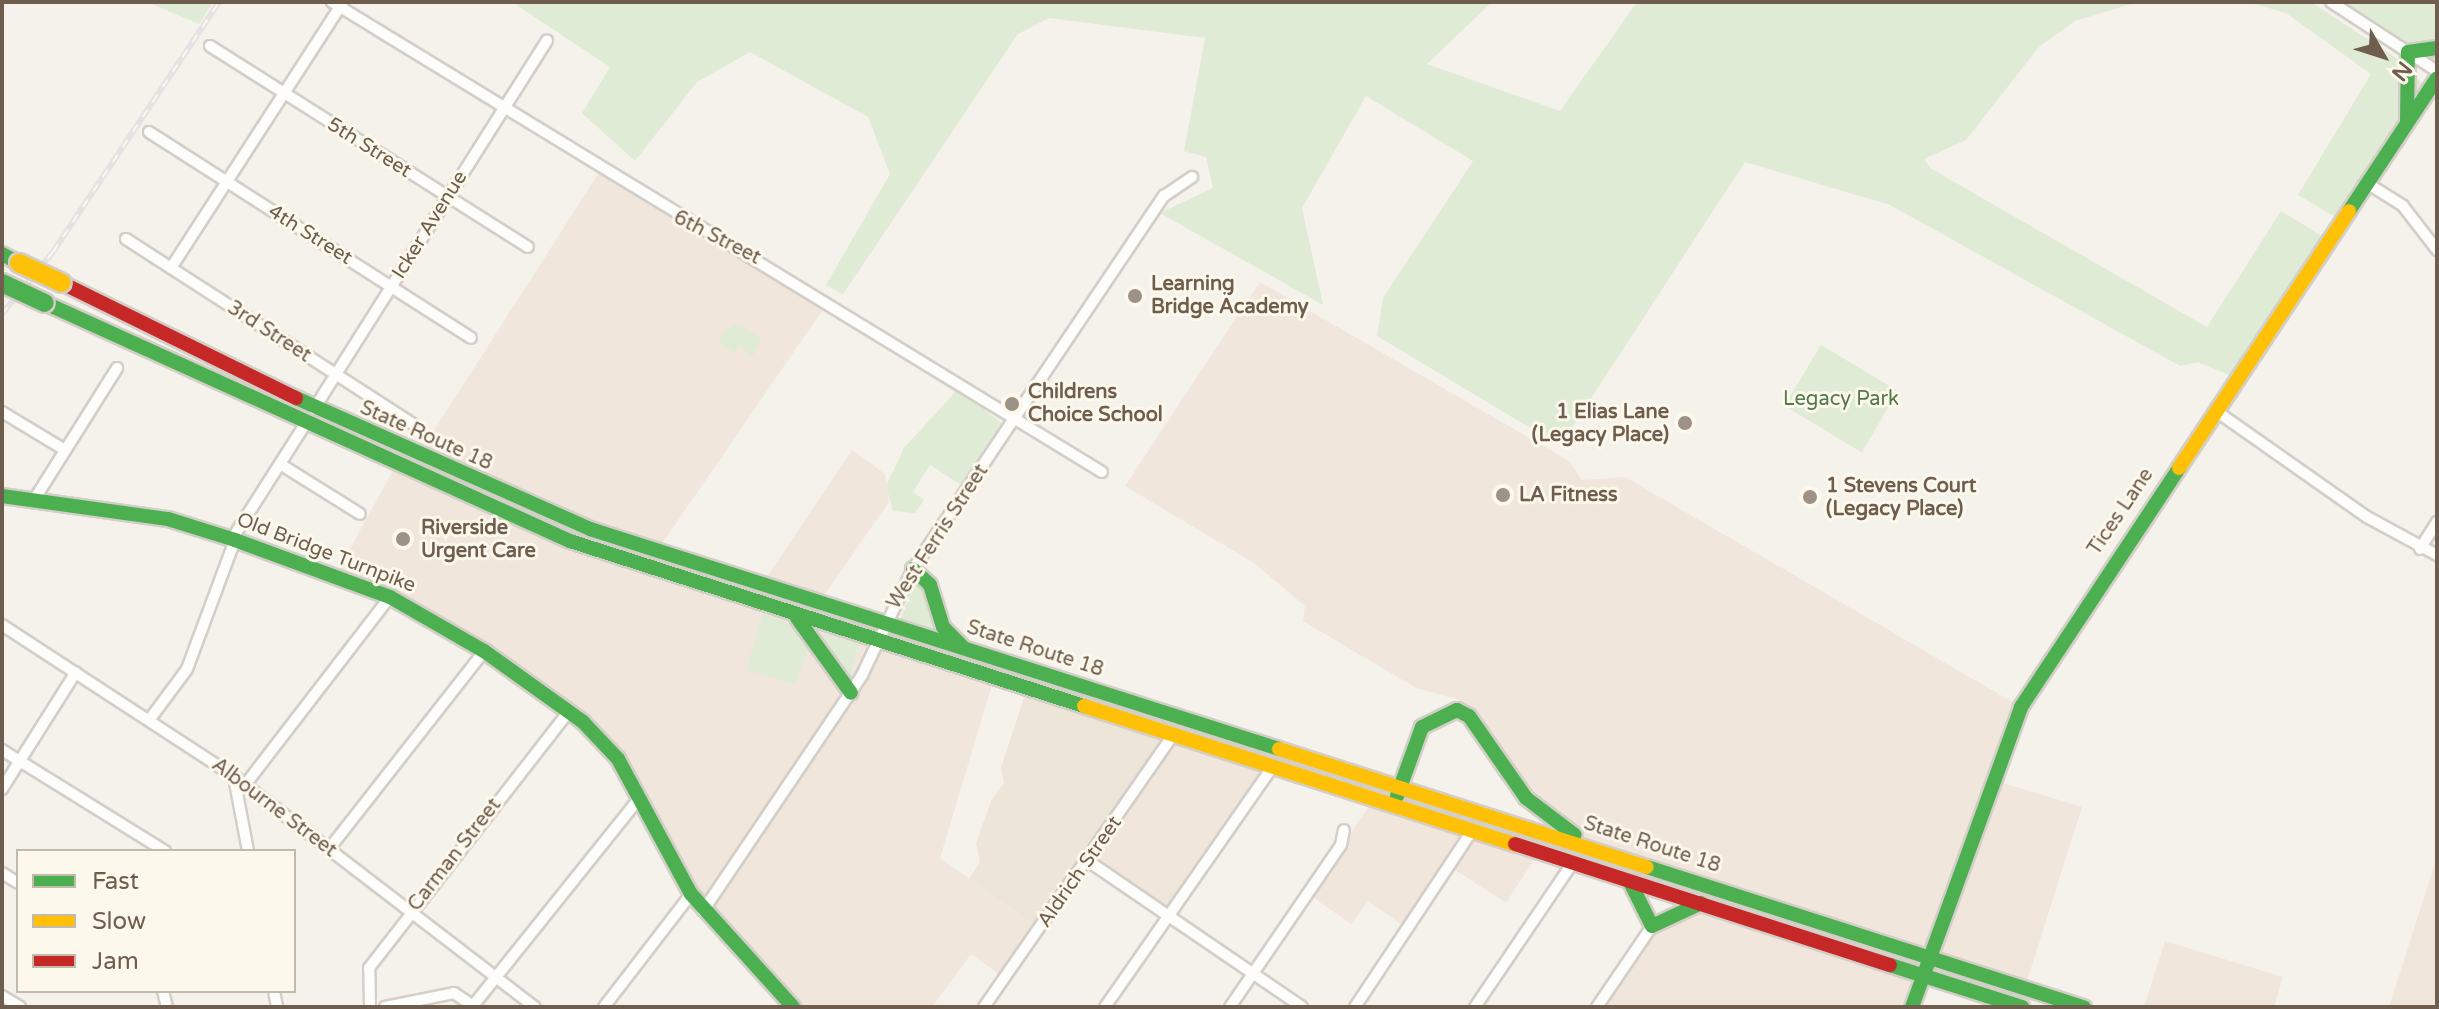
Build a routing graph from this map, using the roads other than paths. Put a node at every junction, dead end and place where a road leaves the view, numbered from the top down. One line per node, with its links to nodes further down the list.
1 (2331, 2): 6 (street)
2 (338, 4): 9 (street); 10 (street, 6th Street)
3 (547, 40): 10 (street, Icker Avenue)
4 (210, 46): 9 (street, 5th Street)
5 (2437, 48): 6 (main road)
6 (2408, 52): 7 (street); 11 (main road)
7 (2437, 71)
8 (2437, 78): 11 (main road, Tices Lane)
9 (283, 95): 14 (street); 16 (street, 5th Street)
10 (503, 109): 16 (street, Icker Avenue); 30 (street, 6th Street)
11 (2406, 130): 15 (main road, Tices Lane)
12 (149, 132): 14 (street, 4th Street)
13 (1192, 177): 30 (street, West Ferris Street)
14 (226, 182): 21 (street); 23 (street, 4th Street)
15 (2370, 185): 19 (street); 28 (main road, Tices Lane)
16 (448, 197): 18 (street, 5th Street); 23 (street, Icker Avenue)
17 (126, 239): 21 (street, 3rd Street)
18 (528, 247)
19 (2437, 250)
20 (2, 254): 27 (main road, State Route 18, bridge)
21 (171, 268): 26 (street, 3rd Street)
22 (2, 283): 32 (main road, State Route 18, bridge)
23 (391, 286): 24 (street, 4th Street); 26 (street, Icker Avenue)
24 (471, 338)
25 (117, 368): 33 (street)
26 (336, 375): 27 (street, Icker Avenue); 31 (street, 3rd Street)
27 (314, 409): 47 (main road, State Route 18)
28 (2216, 411): 41 (street); 79 (main road, Tices Lane)
29 (2, 412): 33 (street)
30 (1017, 418): 35 (street, 6th Street); 43 (street, West Ferris Street)
31 (412, 423)
32 (304, 426): 34 (street); 45 (main road, State Route 18)
33 (65, 450): 37 (street)
34 (280, 464): 38 (street); 40 (street)
35 (1102, 472)
36 (2, 496): 37 (main road, Old Bridge Turnpike)
37 (34, 500): 40 (main road, Old Bridge Turnpike)
38 (360, 514)
39 (2437, 522): 41 (street)
40 (233, 540): 44 (main road, Old Bridge Turnpike); 53 (street)
41 (2420, 549): 42 (street)
42 (2437, 555)
43 (913, 569): 47 (street, West Ferris Street); 48 (main road)
44 (390, 597): 49 (main road, Old Bridge Turnpike); 59 (street)
45 (795, 616): 47 (main road, State Route 18); 51 (main road)
46 (2, 625): 50 (street, Albourne Street)
47 (880, 633): 48 (main road, State Route 18); 51 (street, West Ferris Street); 54 (main road, State Route 18)
48 (967, 650): 60 (main road, State Route 18)
49 (484, 651): 52 (main road, Old Bridge Turnpike); 68 (street)
50 (76, 672): 53 (street, Albourne Street); 56 (street)
51 (851, 693): 75 (street, West Ferris Street)
52 (568, 712): 62 (main road, Old Bridge Turnpike); 76 (street, Carman Street)
53 (150, 719): 58 (street, Albourne Street)
54 (1173, 735): 57 (main road, State Route 18); 70 (street, Aldrich Street)
55 (2, 750): 56 (street)
56 (20, 761): 61 (street); 66 (street)
57 (1273, 766): 63 (main road, State Route 18); 77 (street)
58 (234, 777): 59 (street, Albourne Street); 67 (street)
59 (245, 785): 68 (street, Albourne Street)
60 (1395, 787): 63 (main road); 69 (main road, State Route 18); 69 (main road)
61 (2, 789)
62 (640, 797): 73 (main road, Old Bridge Turnpike); 82 (street)
63 (1399, 807): 65 (main road, State Route 18)
64 (1344, 830): 80 (street)
65 (1472, 831): 71 (main road, State Route 18); 96 (street)
66 (162, 849)
67 (248, 849)
68 (329, 849): 76 (street, Albourne Street)
69 (1606, 852): 79 (main road, State Route 18)
70 (1088, 861): 77 (street); 92 (street, Aldrich Street)
71 (1573, 862): 72 (main road, State Route 18); 97 (street)
72 (1628, 880): 74 (main road, State Route 18); 78 (main road)
73 (691, 894): 75 (main road, Old Bridge Turnpike); 90 (street)
74 (1701, 903): 78 (main road); 81 (main road, State Route 18)
75 (703, 911): 91 (main road, Old Bridge Turnpike)
76 (411, 912): 82 (street, Albourne Street); 87 (street, Carman Street)
77 (1168, 919): 80 (street); 93 (street)
78 (1652, 926): 98 (street)
79 (1926, 953): 81 (main road, Tices Lane); 102 (main road, State Route 18)
80 (1254, 974): 94 (street); 95 (street)
81 (1921, 975): 83 (main road, State Route 18); 99 (main road, Tices Lane)
82 (495, 977): 85 (street); 89 (street, Albourne Street)
83 (1968, 989): 100 (main road); 101 (main road, State Route 18)
84 (2, 996): 86 (street)
85 (472, 1006): 88 (street)
86 (20, 1007)
87 (370, 1007)
88 (385, 1007)
89 (535, 1007)
90 (604, 1007)
91 (793, 1007)
92 (984, 1007)
93 (1105, 1007)
94 (1230, 1007)
95 (1302, 1007)
96 (1355, 1007)
97 (1475, 1007)
98 (1597, 1007)
99 (1912, 1007)
100 (1981, 1007)
101 (2022, 1007)
102 (2084, 1007)

